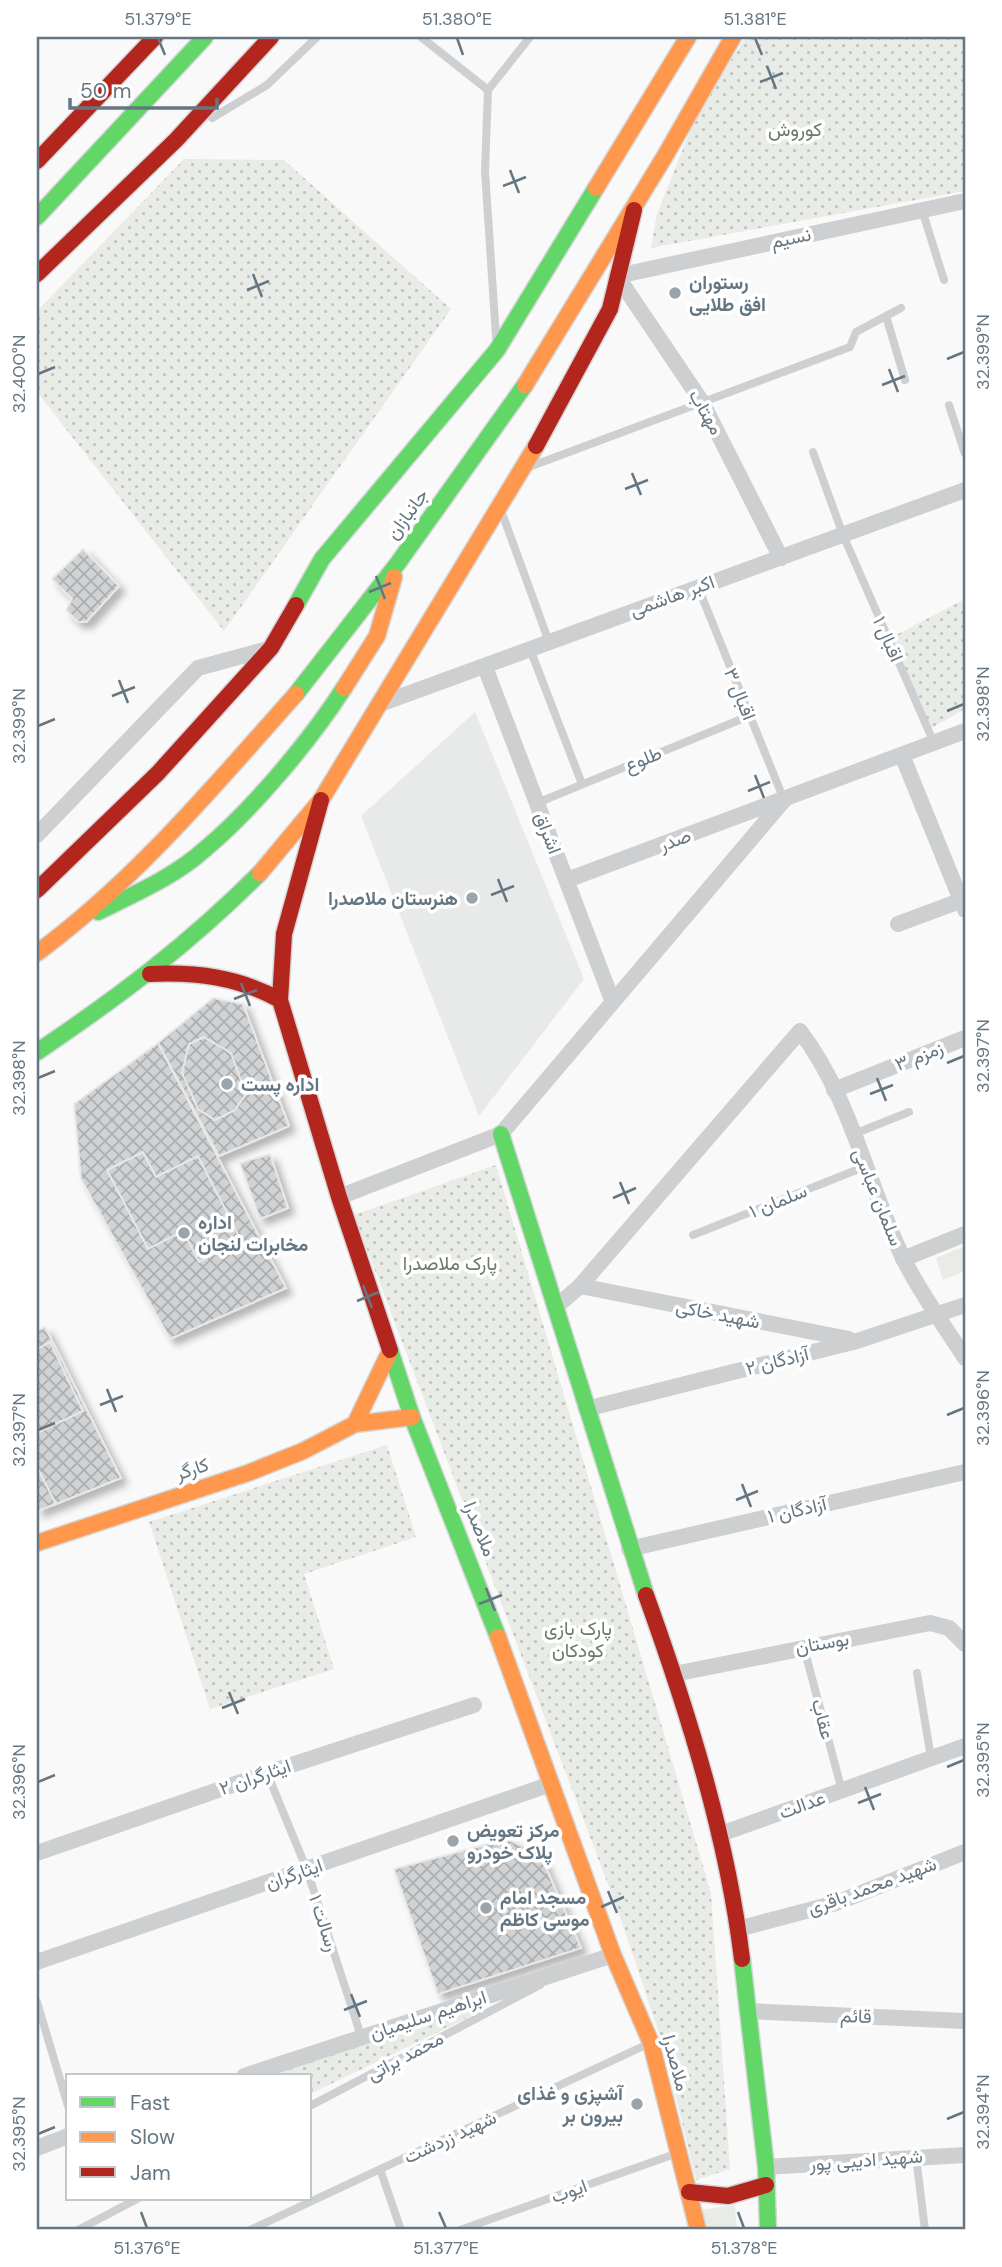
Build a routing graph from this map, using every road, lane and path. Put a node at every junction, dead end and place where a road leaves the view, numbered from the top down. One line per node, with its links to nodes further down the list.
1 (155, 37): 12 (main road)
2 (205, 37): 16 (main road)
3 (271, 37): 11 (main road)
4 (317, 37): 11 (lane)
5 (421, 37): 10 (lane)
6 (530, 37): 10 (lane)
7 (688, 37): 22 (main road, جانبازان)
8 (733, 37): 13 (main road, جانبازان)
9 (112, 59): 12 (main road)
10 (488, 90): 22 (lane)
11 (176, 140): 17 (main road)
12 (37, 159)
13 (637, 198): 18 (main road); 33 (main road, جانبازان)
14 (965, 201): 15 (street, نسیم)
15 (922, 210): 18 (street, نسیم); 19 (lane)
16 (37, 217)
17 (37, 274)
18 (617, 276): 24 (street, مهتاب); 28 (main road)
19 (944, 280)
20 (901, 308): 21 (lane)
21 (886, 316): 23 (lane); 24 (lane)
22 (497, 350): 36 (main road, جانبازان)
23 (905, 380)
24 (702, 402): 28 (lane); 32 (street, مهتاب)
25 (949, 405): 27 (lane)
26 (813, 452): 31 (lane, اقبال ۱)
27 (965, 454)
28 (523, 470): 30 (main road)
29 (965, 490): 31 (street, اکبر هاشمی)
30 (499, 508): 35 (lane); 39 (main road)
31 (843, 535): 32 (street, اکبر هاشمی); 42 (lane, اقبال ۱)
32 (781, 558): 34 (street, اکبر هاشمی)
33 (398, 564): 52 (main road, جانبازان); 52 (main road)
34 (698, 586): 35 (street, اکبر هاشمی); 40 (lane, اقبال ۳)
35 (550, 642): 37 (street, اکبر هاشمی)
36 (271, 648): 48 (street); 50 (main road, جانبازان)
37 (530, 649): 38 (street, اکبر هاشمی); 44 (lane)
38 (485, 667): 39 (street, اکبر هاشمی); 47 (street, اشراق)
39 (380, 704): 45 (main road)
40 (749, 716): 44 (lane, طلوع); 46 (lane, اقبال ۳)
41 (965, 731): 42 (street, صدر)
42 (934, 743): 43 (street, صدر)
43 (902, 755): 46 (street, صدر); 51 (street)
44 (582, 784): 47 (lane, طلوع)
45 (321, 800): 55 (main road); 56 (main road, ملاصدرا)
46 (784, 800): 49 (street, صدر); 57 (street)
47 (537, 803): 49 (street, اشراق)
48 (37, 835)
49 (567, 880): 57 (street, اشراق)
50 (37, 890)
51 (964, 903): 53 (street)
52 (79, 922): 54 (main road, جانبازان)
53 (898, 924)
54 (37, 953)
55 (149, 974): 56 (main road); 59 (main road)
56 (280, 1000): 65 (main road, ملاصدرا)
57 (612, 1000): 62 (street)
58 (965, 1038): 60 (street, زمزم ۳)
59 (37, 1052)
60 (834, 1090): 63 (street, سلمان عباسی); 69 (street, سلمان عباسی)
61 (909, 1112): 63 (lane)
62 (501, 1134): 65 (street); 71 (main road)
63 (854, 1135): 64 (street, سلمان عباسی)
64 (864, 1167): 67 (lane, سلمان ۱); 68 (street, سلمان عباسی)
65 (338, 1197): 74 (main road, ملاصدرا)
66 (965, 1234): 68 (street)
67 (693, 1235)
68 (903, 1259): 72 (street, سلمان عباسی)
69 (580, 1286): 71 (street); 73 (street, شهید خاکی)
70 (965, 1305): 72 (street, آزادگان ۲)
71 (557, 1306): 76 (main road)
72 (938, 1316): 73 (street, آزادگان ۲); 75 (street, سلمان عباسی)
73 (857, 1341): 76 (street, آزادگان ۲)
74 (390, 1352): 77 (main road, ملاصدرا); 78 (main road)
75 (965, 1358)
76 (586, 1409): 81 (main road)
77 (412, 1417): 78 (main road, کارگر); 90 (main road, ملاصدرا)
78 (355, 1424): 80 (main road, کارگر)
79 (965, 1472): 81 (street, آزادگان ۱)
80 (37, 1543)
81 (629, 1549): 84 (main road)
82 (965, 1644): 83 (street, بوستان)
83 (804, 1646): 84 (street, بوستان); 91 (lane, عقاب)
84 (674, 1674): 92 (main road)
85 (917, 1674): 88 (lane)
86 (474, 1705): 89 (street, ایثارگران ۲)
87 (965, 1746): 88 (street, عدالت)
88 (931, 1758): 91 (street, عدالت)
89 (267, 1773): 94 (street, ایثارگران ۲); 95 (lane, رسالت ۱)
90 (551, 1784): 95 (street, ایثارگران); 97 (main road, ملاصدرا)
91 (842, 1791): 92 (street, عدالت)
92 (718, 1835): 96 (main road)
93 (965, 1852): 96 (street, شهید محمد باقری)
94 (37, 1853)
95 (307, 1870): 98 (street, ایثارگران); 103 (lane, رسالت ۱)
96 (738, 1929): 101 (main road)
97 (612, 1955): 99 (street, ابراهیم سلیمیان); 104 (main road, ملاصدرا)
98 (37, 1962)
99 (575, 1967): 103 (street, ابراهیم سلیمیان); 107 (lane, محمد براتی)
100 (37, 2002): 106 (lane)
101 (748, 2011): 102 (street, قائم); 115 (main road)
102 (965, 2021)
103 (361, 2036): 105 (street, ابراهیم سلیمیان)
104 (650, 2043): 111 (main road, ملاصدرا); 116 (lane, شهید زردشت)
105 (250, 2074)
106 (66, 2099)
107 (312, 2105)
108 (66, 2138): 110 (street)
109 (66, 2138): 114 (lane)
110 (37, 2148)
111 (678, 2152): 118 (main road, ملاصدرا); 125 (lane, ایوب)
112 (965, 2155): 113 (street, شهید ادیبی پور)
113 (916, 2156): 115 (street, شهید ادیبی پور); 128 (lane)
114 (37, 2157)
115 (766, 2167): 117 (main road)
116 (380, 2169): 123 (lane, شهید زردشت); 124 (lane)
117 (766, 2185): 118 (main road); 127 (main road)
118 (689, 2192): 126 (main road, ملاصدرا)
119 (134, 2200): 120 (lane)
120 (98, 2220): 121 (lane); 122 (lane)
121 (78, 2230)
122 (102, 2230)
123 (250, 2230)
124 (401, 2230)
125 (460, 2230)
126 (698, 2230)
127 (768, 2230)
128 (925, 2230)

